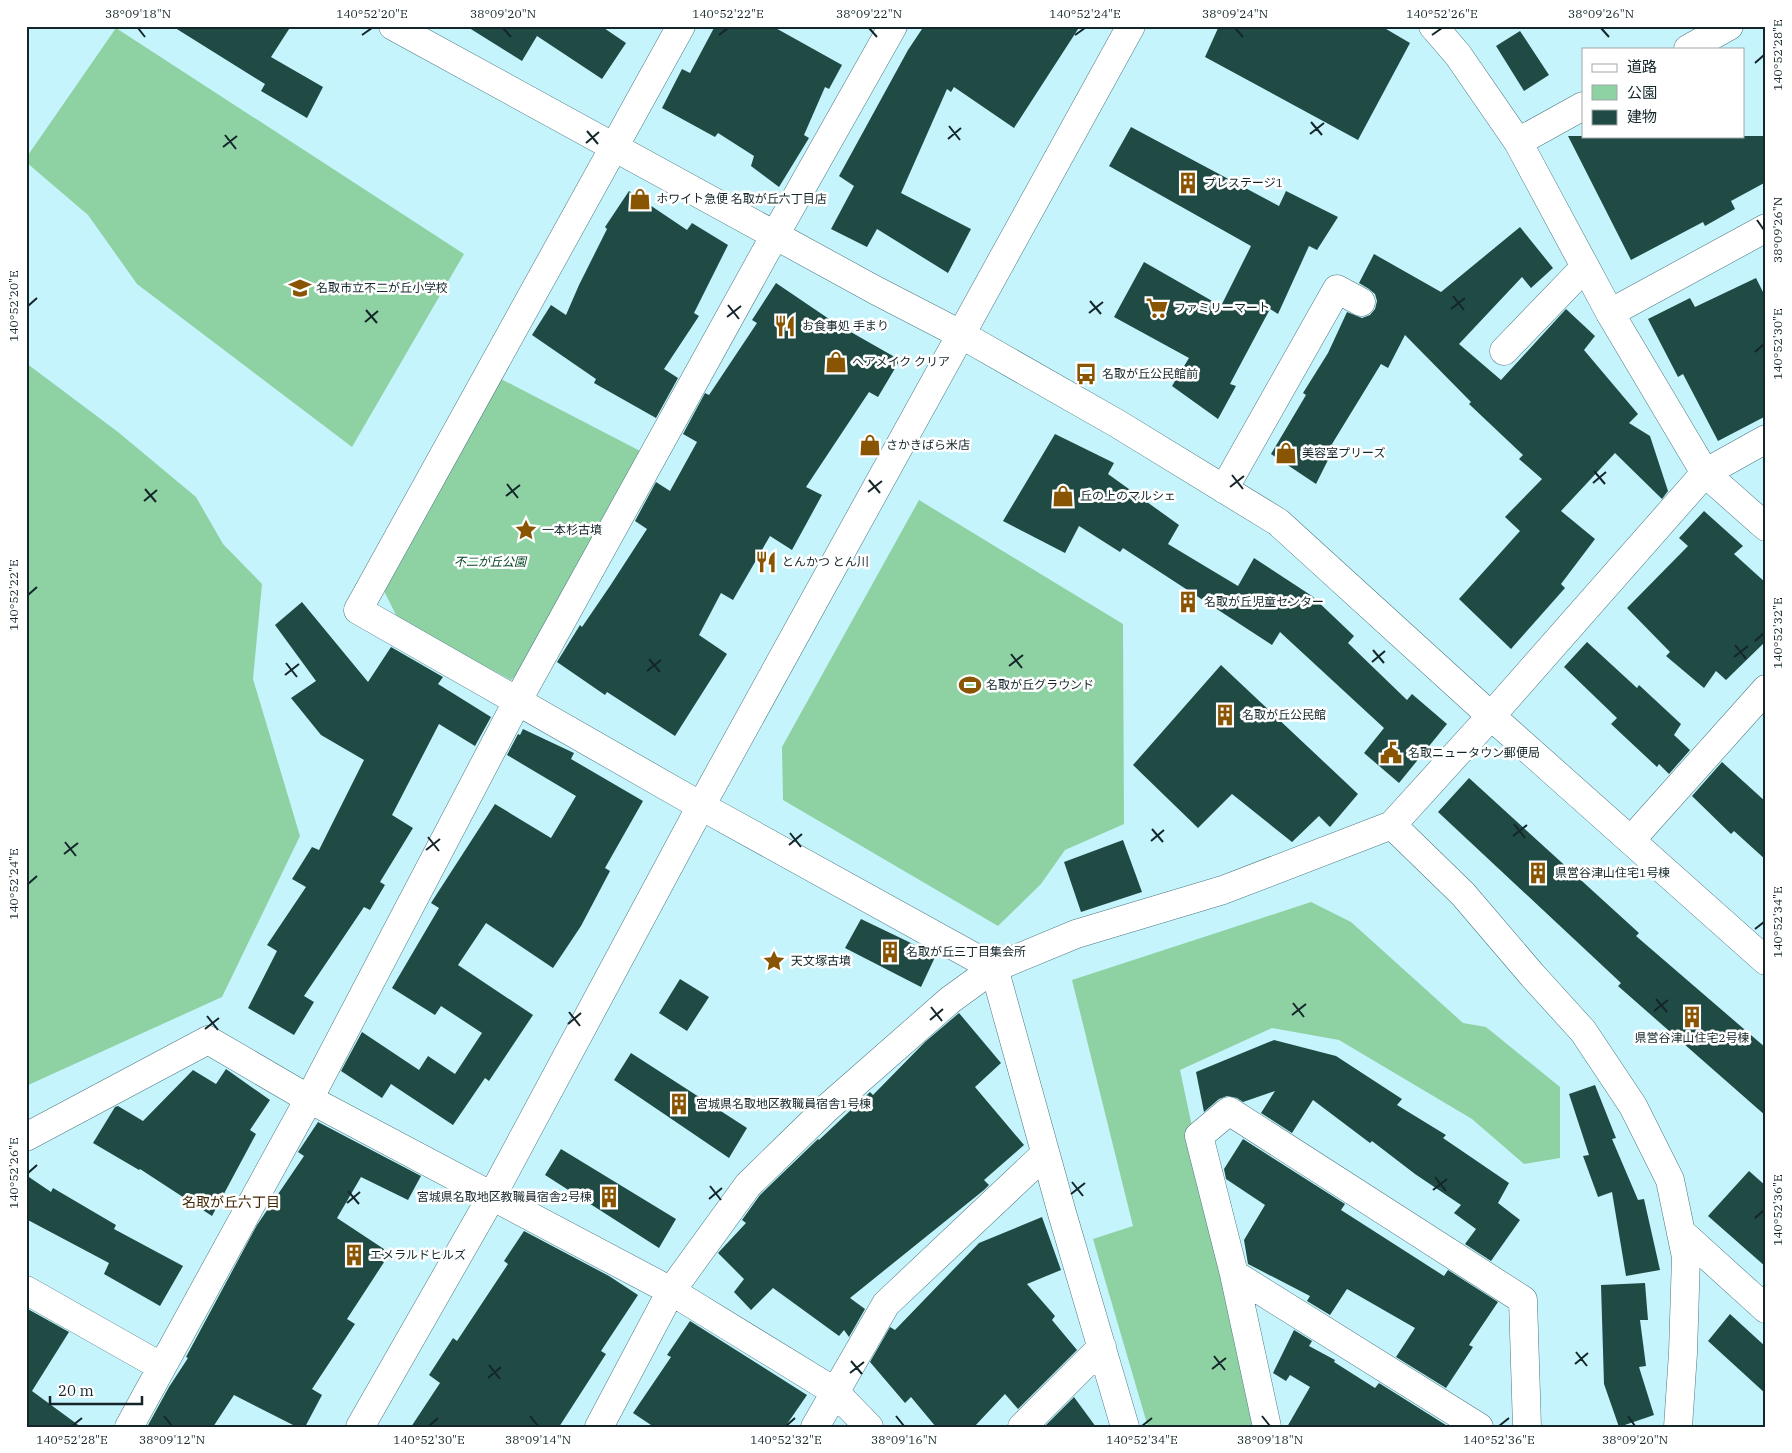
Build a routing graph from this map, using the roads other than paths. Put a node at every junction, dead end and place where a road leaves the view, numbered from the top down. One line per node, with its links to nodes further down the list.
1 (393, 26): 10 (street)
2 (681, 26): 10 (street)
3 (893, 26): 12 (street)
4 (1131, 26): 16 (street)
5 (1433, 26): 9 (street)
6 (1729, 26): 7 (street)
7 (1690, 48)
8 (1582, 107): 9 (street)
9 (1518, 142): 13 (street)
10 (615, 148): 12 (street); 23 (street)
11 (1766, 228): 15 (street)
12 (775, 235): 16 (street); 23 (street)
13 (1585, 267): 15 (street); 17 (street)
14 (1361, 302): 20 (street)
15 (1610, 313): 19 (street)
16 (962, 335): 20 (street); 25 (street)
17 (1504, 351)
18 (1766, 439): 19 (street)
19 (1705, 473): 21 (street); 24 (street)
20 (1224, 489): 24 (street)
21 (1766, 527)
22 (1766, 689): 27 (street)
23 (518, 700): 25 (street); 30 (street)
24 (1491, 716): 26 (street); 27 (street)
25 (701, 806): 29 (street); 33 (street)
26 (1392, 825): 29 (street); 34 (street)
27 (1631, 840): 28 (street)
28 (1765, 958)
29 (994, 968): 32 (street); 37 (street)
30 (309, 1099): 31 (street); 33 (street); 40 (street)
31 (26, 1137)
32 (1045, 1154): 39 (street); 41 (street)
33 (492, 1196): 37 (street); 43 (street)
34 (1682, 1234): 38 (street); 52 (street)
35 (1234, 1274): 49 (street); 50 (street); 51 (street)
36 (26, 1290): 40 (street)
37 (671, 1291): 41 (street); 44 (street)
38 (1766, 1309)
39 (1102, 1348): 47 (street); 48 (street)
40 (162, 1367): 42 (street)
41 (834, 1391): 45 (street); 46 (street)
42 (129, 1427)
43 (360, 1427)
44 (599, 1427)
45 (815, 1427)
46 (869, 1427)
47 (1022, 1427)
48 (1125, 1427)
49 (1267, 1427)
50 (1480, 1427)
51 (1527, 1427)
52 (1678, 1427)

